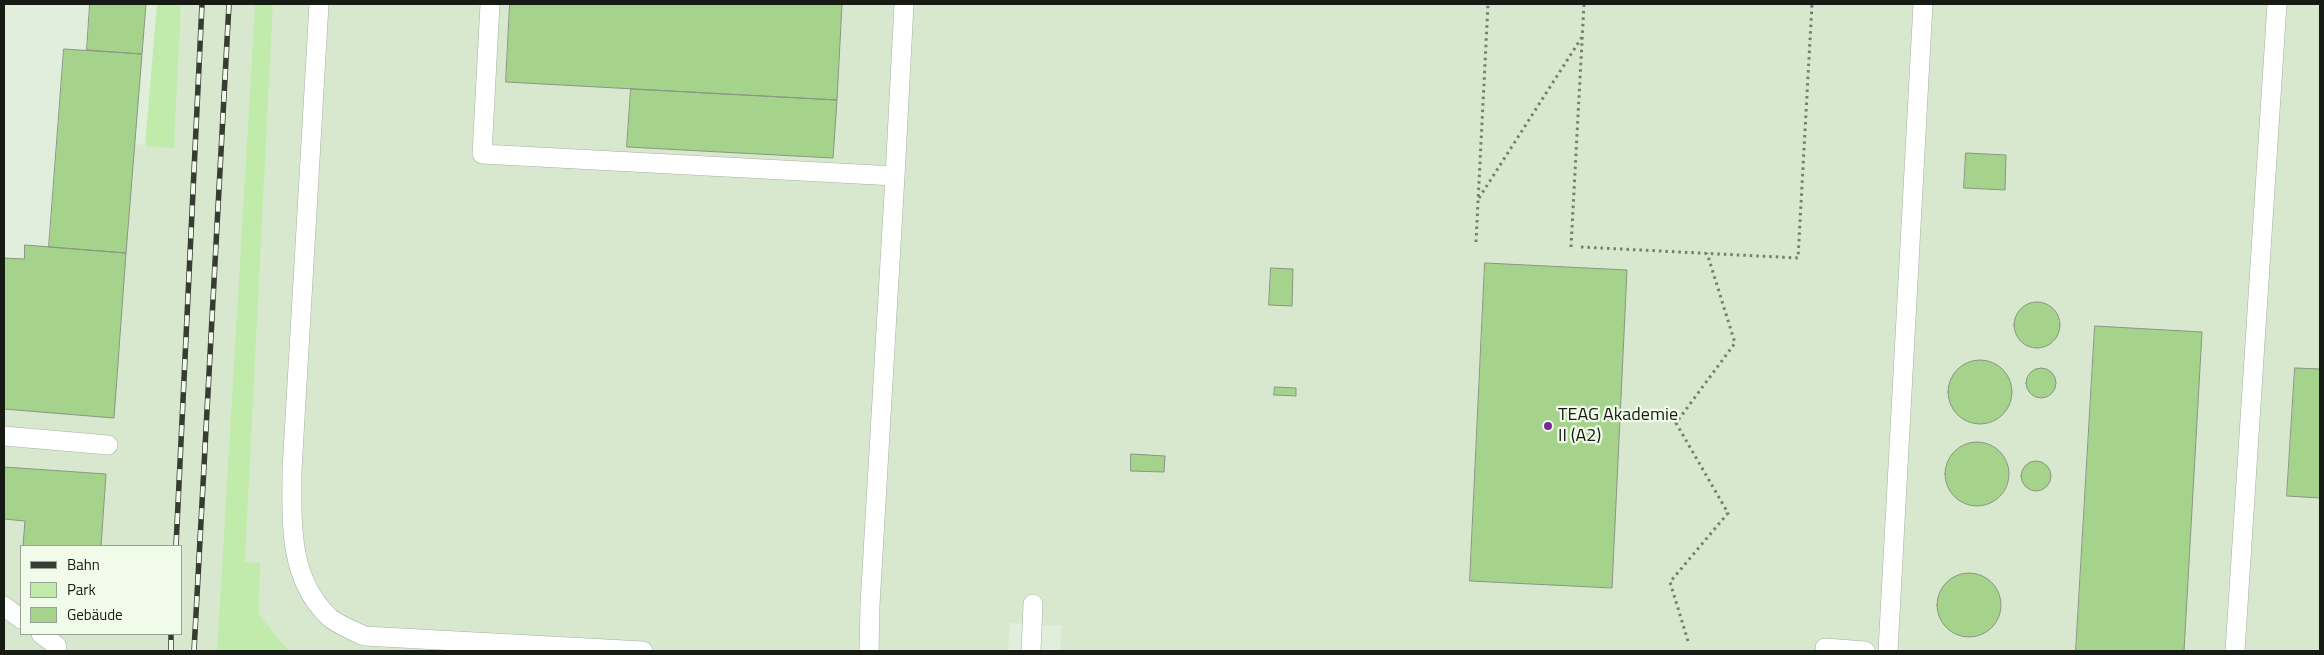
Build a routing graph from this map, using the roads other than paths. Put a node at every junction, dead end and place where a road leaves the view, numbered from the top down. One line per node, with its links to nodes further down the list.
1 (319, 4): 15 (lane)
2 (490, 4): 6 (lane)
3 (904, 4): 6 (lane)
4 (1923, 4): 19 (lane)
5 (2277, 4): 20 (lane)
6 (895, 176): 16 (lane)
7 (4, 436): 8 (lane)
8 (108, 445)
9 (1033, 604): 17 (lane)
10 (4, 606): 11 (lane)
11 (20, 618)
12 (42, 635): 13 (lane)
13 (58, 646)
14 (1825, 648): 18 (lane)
15 (643, 651)
16 (869, 651)
17 (1031, 651)
18 (1866, 651)
19 (1888, 651)
20 (2235, 651)

